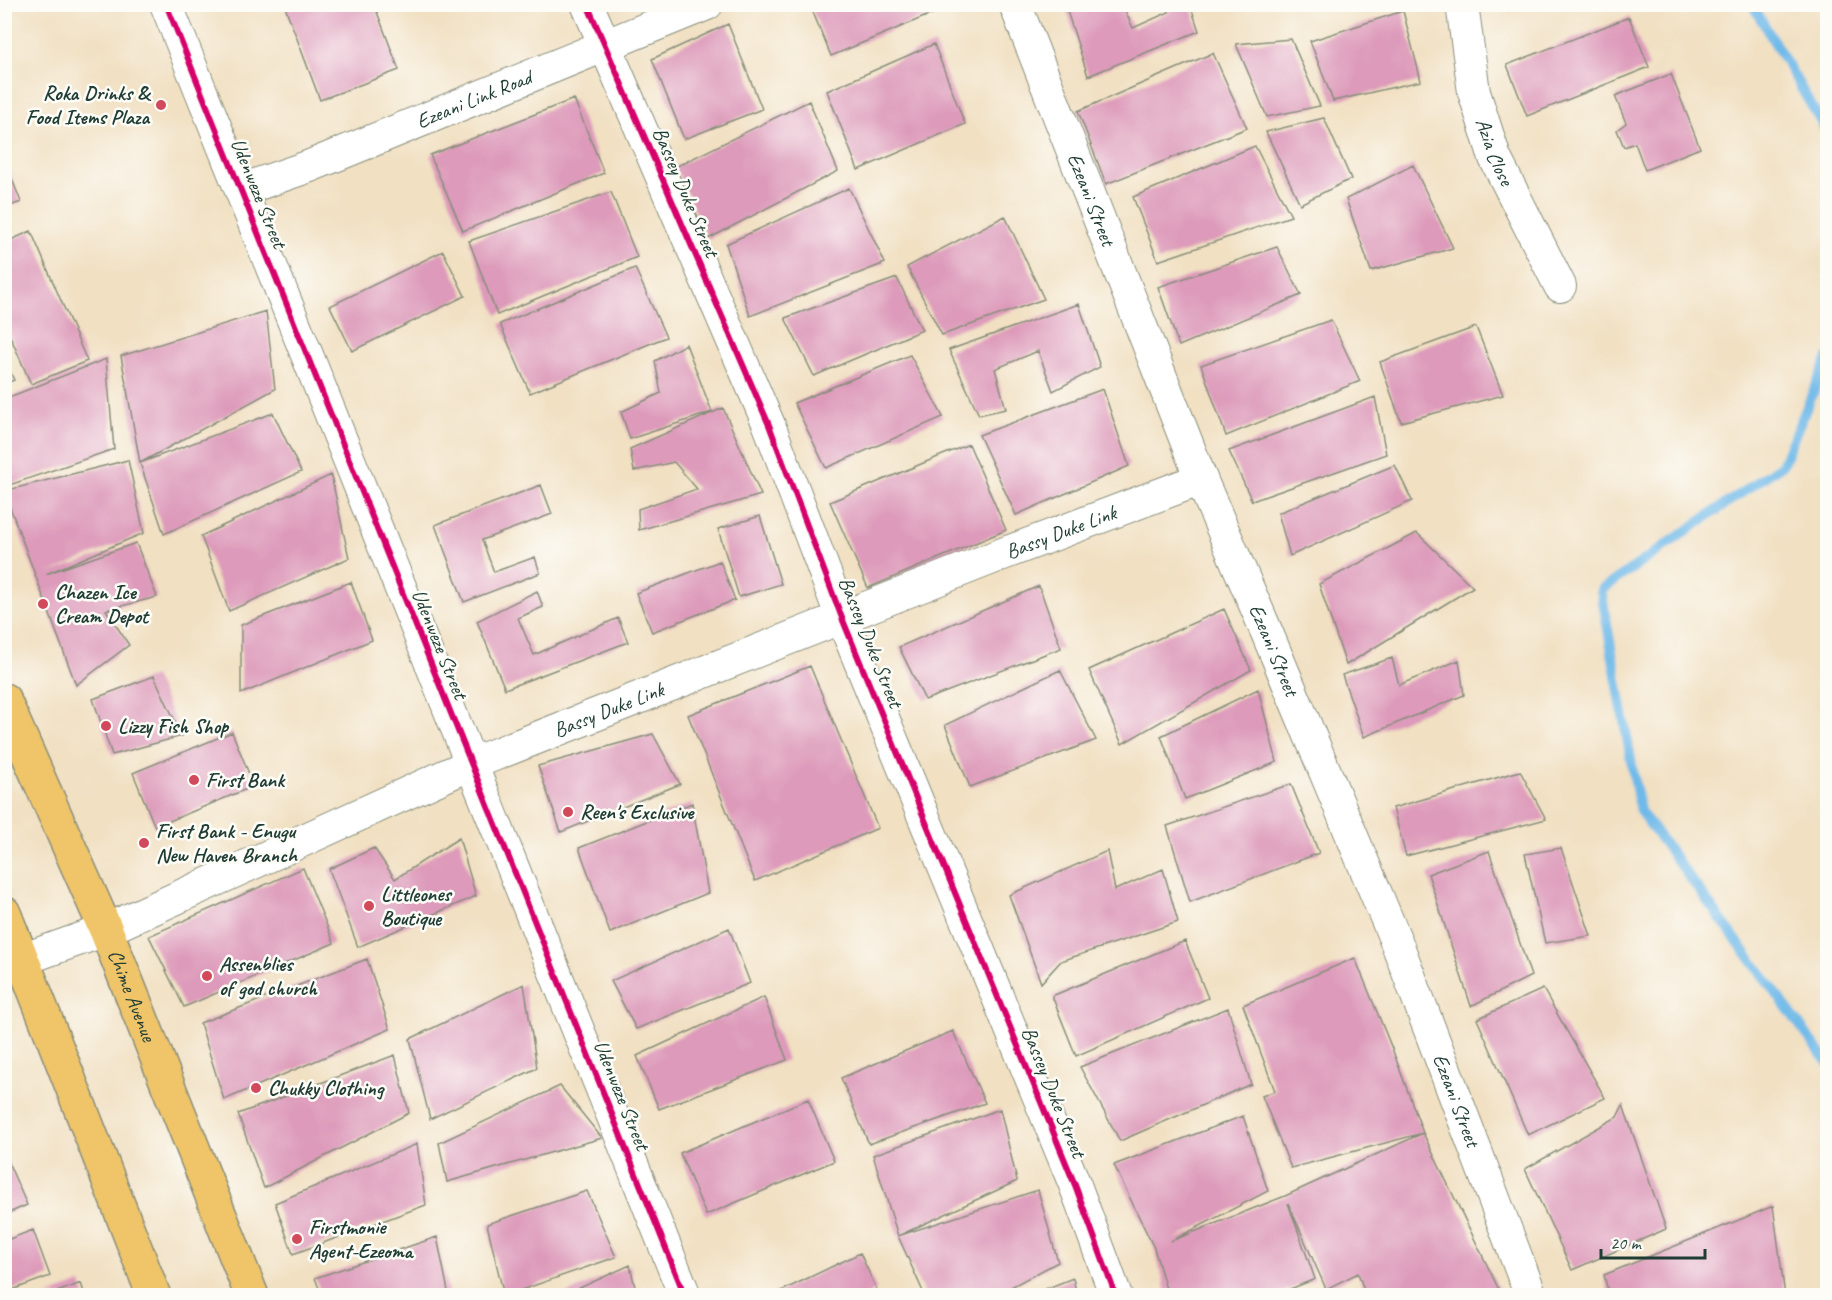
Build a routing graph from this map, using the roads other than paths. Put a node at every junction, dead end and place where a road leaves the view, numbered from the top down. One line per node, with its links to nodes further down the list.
1 (166, 4): 7 (street, Udenweze Street)
2 (587, 4): 6 (street, Bassey Duke Street)
3 (707, 4): 6 (street, Ezeani Link Road)
4 (1015, 4): 9 (street, Ezeani Street)
5 (1462, 4): 8 (street, Azia Close)
6 (606, 46): 7 (street, Ezeani Link Road); 10 (street, Bassey Duke Street)
7 (241, 190): 12 (street, Udenweze Street)
8 (1560, 286)
9 (1201, 479): 10 (street, Bassy Duke Link); 20 (street, Ezeani Street)
10 (842, 618): 12 (street, Bassy Duke Link); 19 (street, Bassey Duke Street)
11 (4, 700): 14 (main road, Chime Avenue)
12 (471, 764): 14 (street, Bassy Duke Link); 18 (street, Udenweze Street)
13 (4, 913): 15 (main road)
14 (106, 930): 15 (street, Bassy Duke Link); 17 (main road, Chime Avenue)
15 (14, 962): 16 (main road)
16 (154, 1296)
17 (252, 1296)
18 (685, 1296)
19 (1116, 1296)
20 (1531, 1296)

